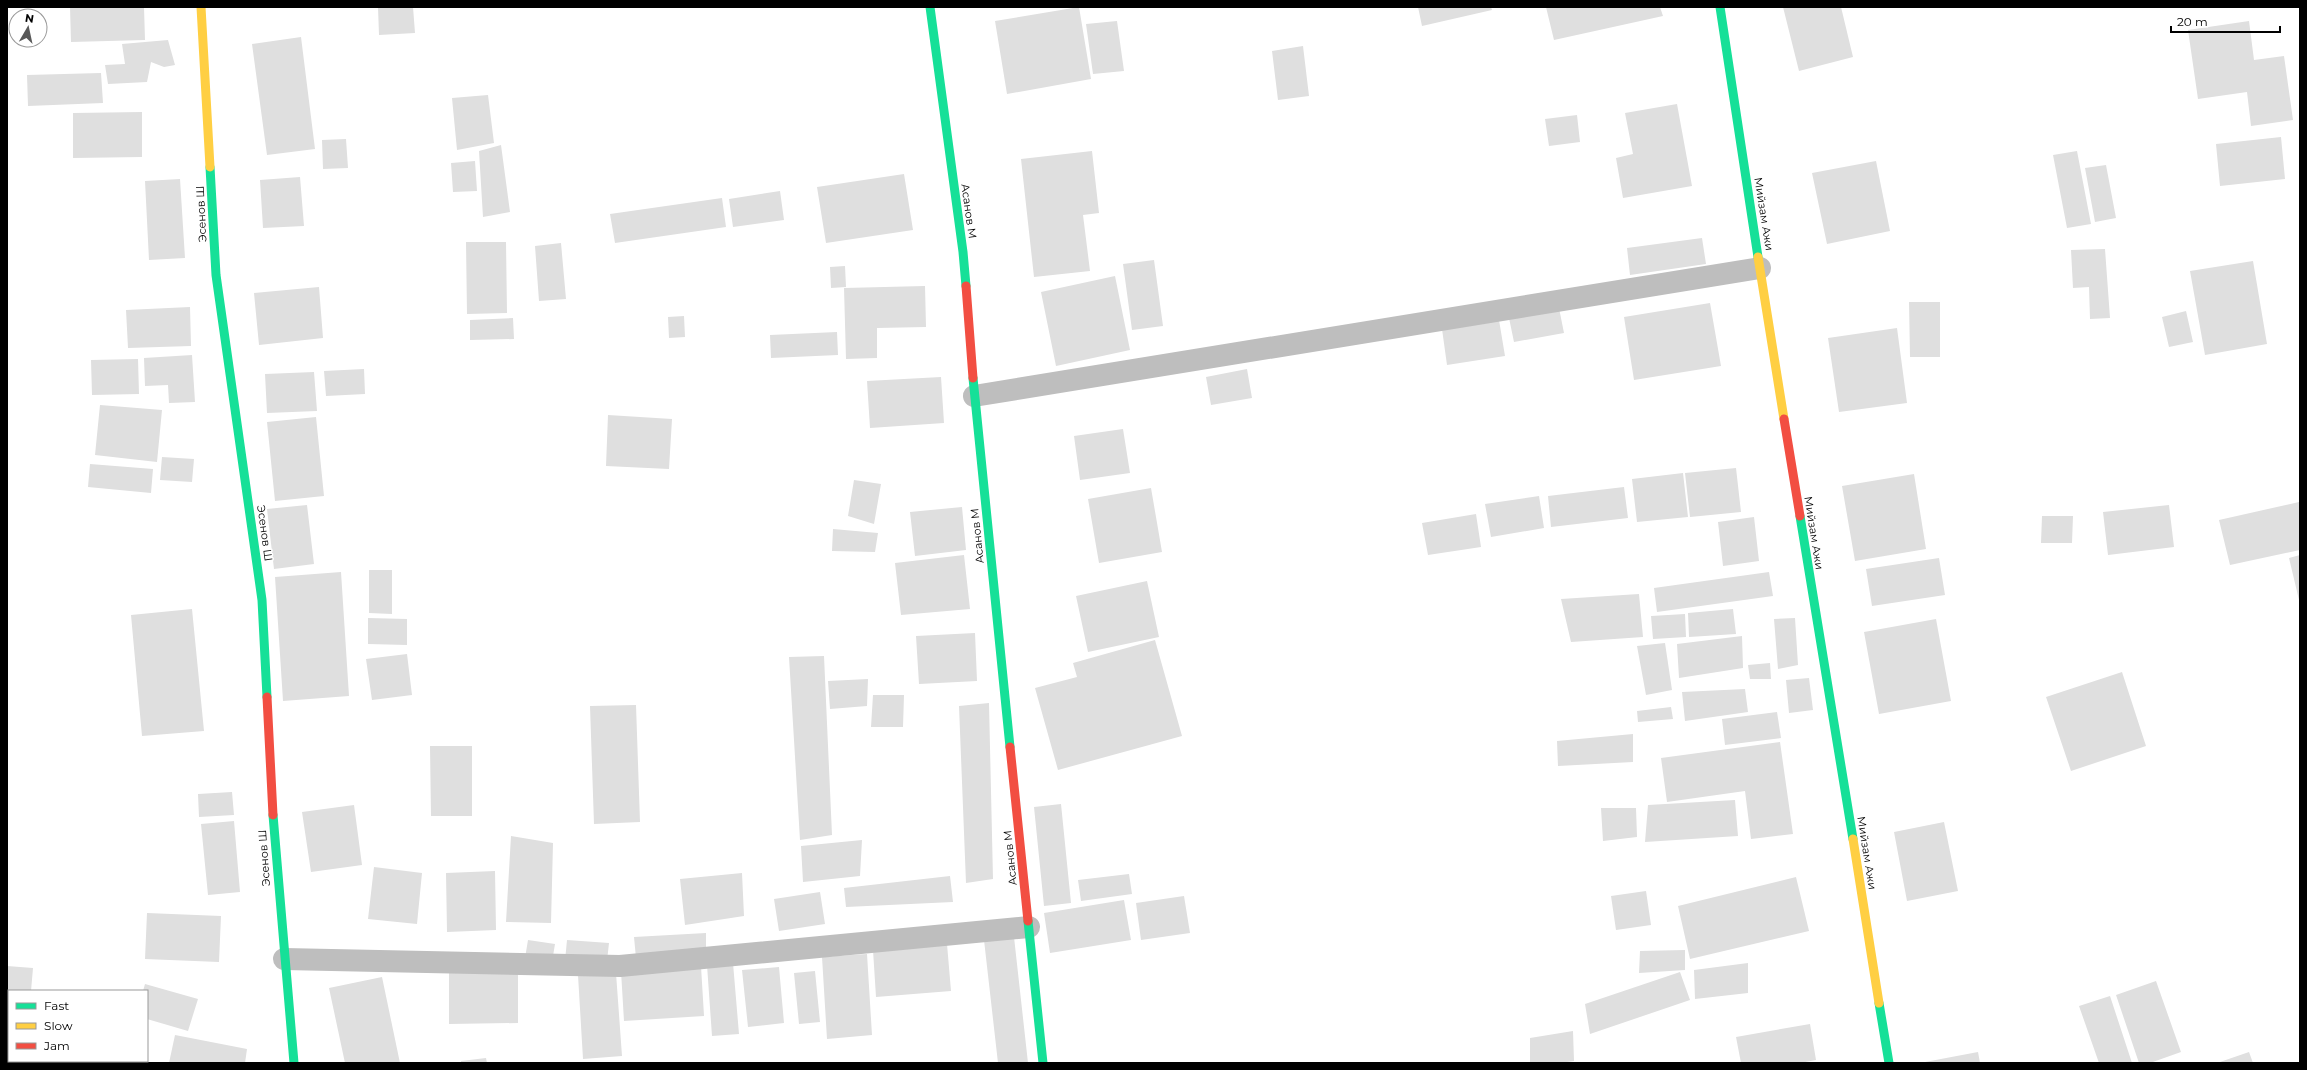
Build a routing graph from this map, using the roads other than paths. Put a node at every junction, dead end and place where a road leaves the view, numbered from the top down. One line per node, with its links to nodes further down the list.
1 (201, 7): 7 (street, Эсенов Ш)
2 (930, 7): 5 (street, Асанов М)
3 (1720, 7): 4 (street, Мийзам Ажи)
4 (1760, 268): 5 (street); 10 (street, Мийзам Ажи)
5 (974, 396): 6 (street, Асанов М)
6 (1029, 927): 7 (street); 9 (street, Асанов М)
7 (284, 959): 8 (street, Эсенов Ш)
8 (294, 1063)
9 (1042, 1063)
10 (1889, 1063)

